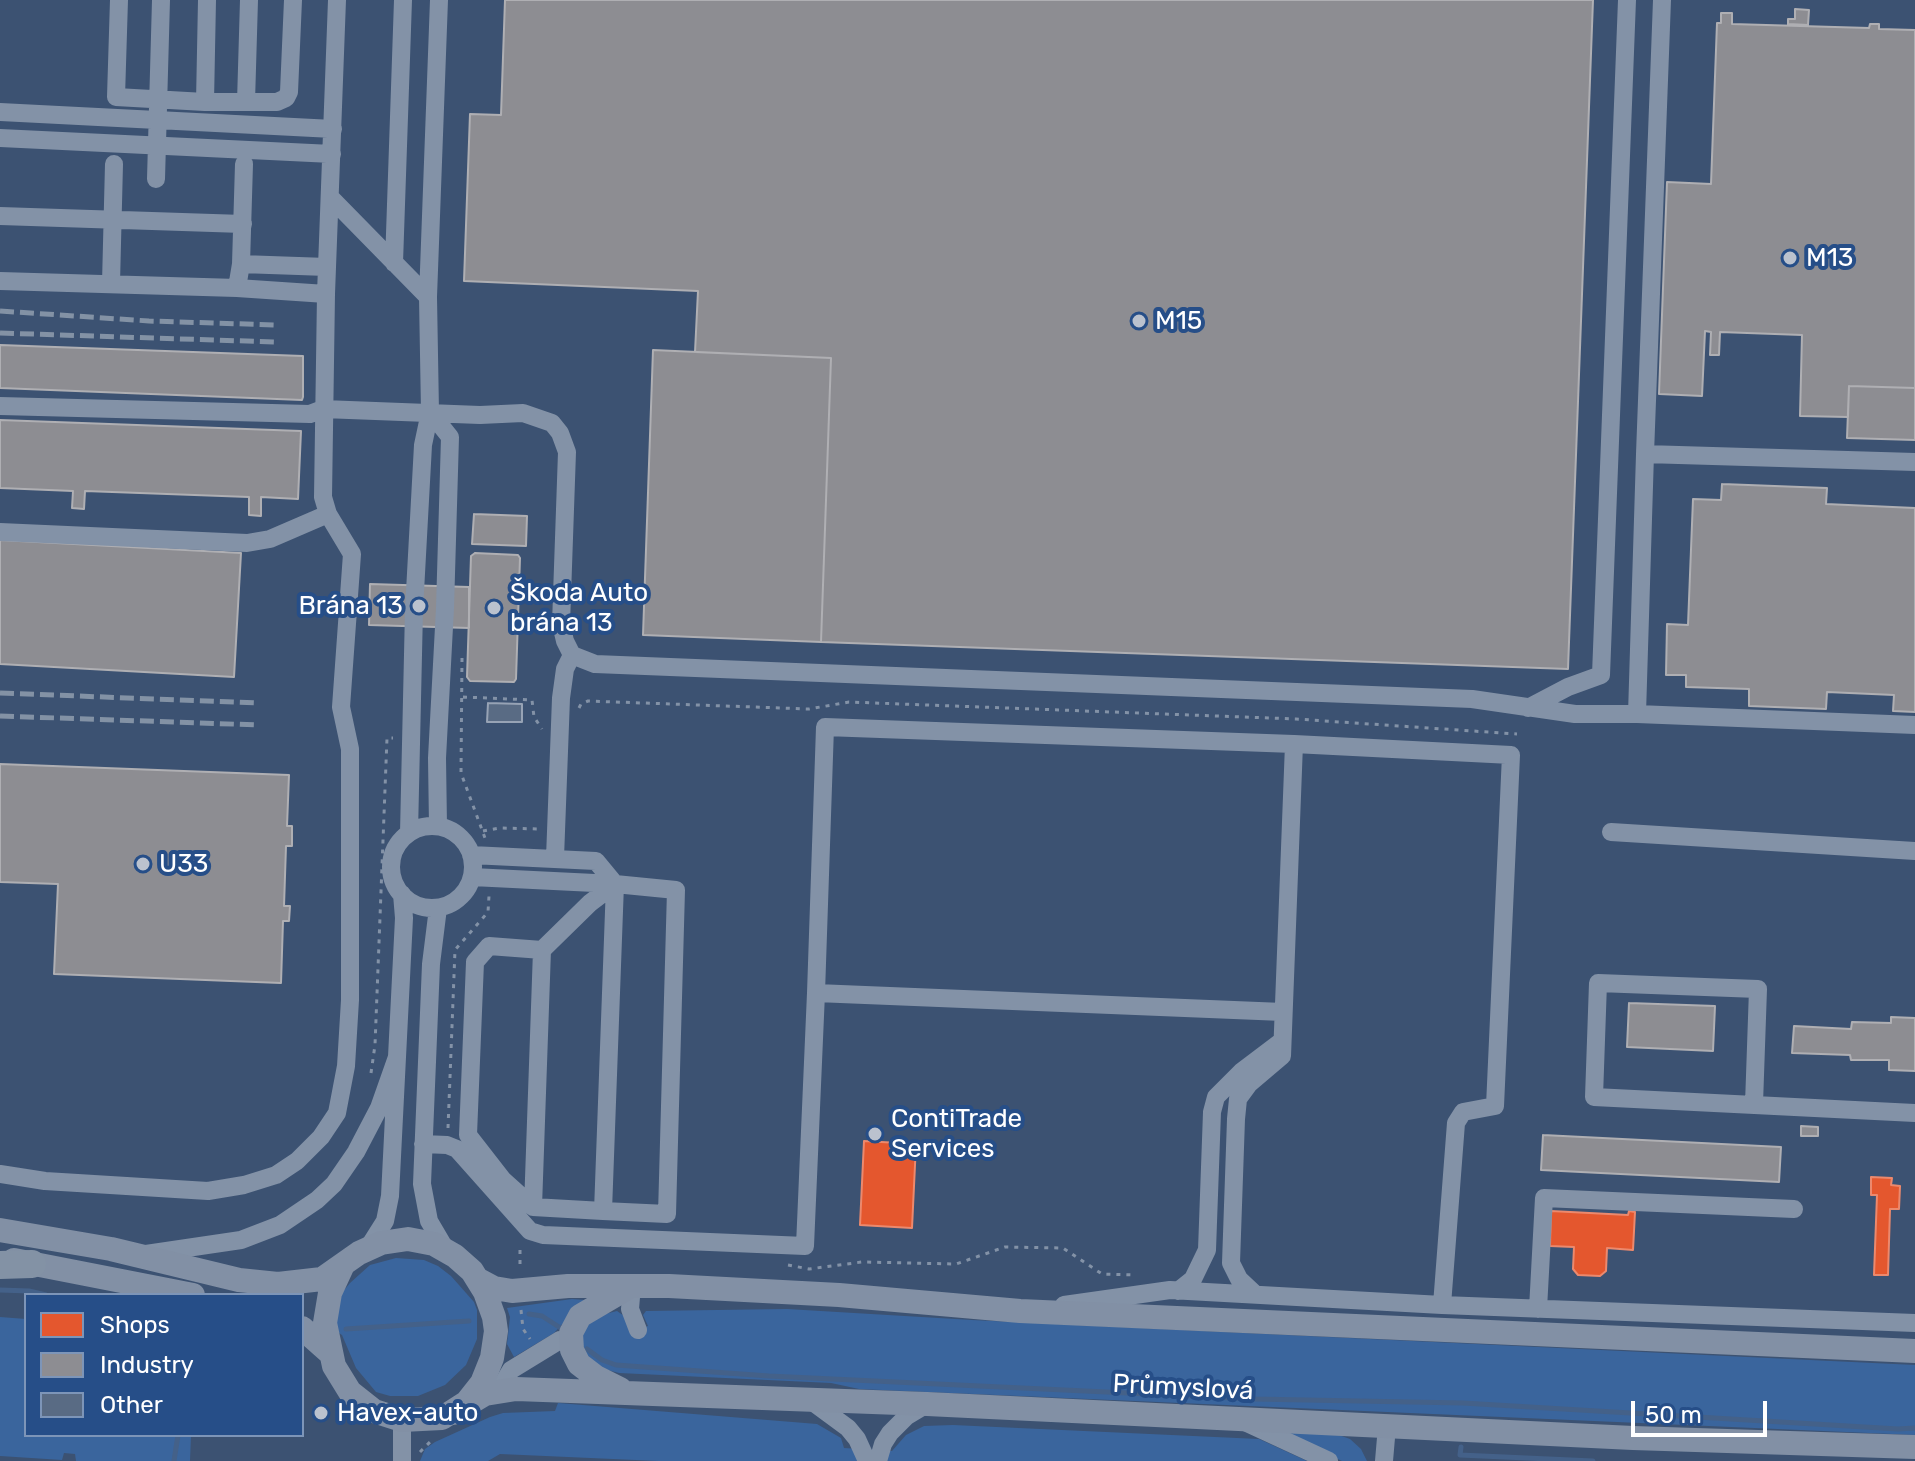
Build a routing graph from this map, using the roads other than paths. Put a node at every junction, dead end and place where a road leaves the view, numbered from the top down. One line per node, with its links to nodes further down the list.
1 (119, 0): 13 (street)
2 (161, 0): 13 (street)
3 (207, 0): 14 (street)
4 (249, 0): 15 (street)
5 (293, 0): 15 (street)
6 (337, 0): 18 (street)
7 (403, 0): 26 (street)
8 (439, 0): 29 (street)
9 (1627, 0): 11 (street)
10 (1662, 0): 12 (street)
11 (1625, 55): 12 (street); 31 (street)
12 (1660, 56): 32 (street)
13 (159, 100): 14 (street); 17 (street)
14 (205, 102): 15 (street)
15 (246, 102)
16 (0, 112): 17 (street)
17 (158, 120): 18 (street); 20 (street)
18 (333, 129): 21 (street)
19 (0, 138): 20 (street)
20 (157, 146): 21 (street); 24 (street)
21 (332, 154): 25 (street)
22 (114, 164): 28 (street)
23 (244, 164): 30 (street)
24 (156, 179)
25 (330, 197): 33 (street); 35 (street)
26 (396, 214): 29 (street); 33 (street)
27 (0, 216): 28 (street)
28 (112, 221): 30 (street); 37 (street)
29 (431, 222): 40 (street)
30 (243, 224): 34 (street)
31 (1619, 234): 32 (street); 49 (street)
32 (1653, 234): 44 (street)
33 (394, 263): 40 (street)
34 (241, 264): 35 (street); 38 (street)
35 (327, 267): 39 (street)
36 (0, 281): 37 (street)
37 (111, 283): 38 (street)
38 (237, 288): 39 (street)
39 (326, 294): 42 (street)
40 (428, 297): 43 (street)
41 (0, 406): 42 (street)
42 (323, 409): 43 (street); 46 (street)
43 (430, 412): 48 (street); 53 (street); 55 (street)
44 (1645, 454): 45 (street); 50 (street)
45 (1915, 462)
46 (328, 514): 47 (street); 71 (street)
47 (0, 532)
48 (572, 655): 49 (street); 58 (street)
49 (1528, 708): 50 (street)
50 (1637, 714): 51 (street)
51 (1915, 725)
52 (1294, 744): 64 (street); 65 (street); 88 (street)
53 (438, 826): 55 (street); 57 (street)
54 (1611, 832): 56 (street)
55 (409, 833): 61 (street)
56 (1915, 851)
57 (471, 855): 58 (street); 59 (street)
58 (555, 858): 60 (street)
59 (481, 878): 60 (street); 62 (street)
60 (615, 884): 63 (street); 74 (street); 74 (street)
61 (402, 894): 62 (street); 67 (street)
62 (438, 908): 70 (street)
63 (542, 950): 72 (street); 72 (street)
64 (816, 993): 65 (street); 70 (street)
65 (1283, 1012): 66 (street)
66 (1282, 1041): 85 (street); 87 (street)
67 (397, 1057): 76 (street); 78 (street)
68 (1754, 1104): 68 (street); 69 (street)
69 (1915, 1113)
70 (423, 1144): 77 (street)
71 (0, 1174)
72 (533, 1207): 74 (street)
73 (1794, 1209): 89 (street)
74 (603, 1211)
75 (0, 1230): 78 (main road)
76 (368, 1248): 77 (main road); 82 (main road)
77 (446, 1250): 83 (main road)
78 (135, 1255): 82 (main road)
79 (0, 1258): 80 (main road)
80 (32, 1264): 81 (highway); 86 (main road)
81 (0, 1265)
82 (342, 1267): 96 (main road)
83 (479, 1280): 84 (main road); 101 (main road)
84 (632, 1285): 90 (main road); 93 (street); 98 (main road)
85 (1178, 1291): 87 (street); 90 (street)
86 (183, 1293)
87 (1255, 1294): 88 (street)
88 (1442, 1305): 89 (street)
89 (1538, 1309): 91 (street)
90 (1020, 1311): 95 (main road)
91 (1915, 1323)
92 (304, 1330): 96 (main road)
93 (638, 1330)
94 (560, 1340): 97 (street)
95 (1915, 1351)
96 (329, 1352): 102 (main road)
97 (499, 1390): 98 (main road, Průmyslová); 101 (main road, Průmyslová)
98 (638, 1393): 99 (main road, Průmyslová)
99 (810, 1400): 100 (main road, Průmyslová); 107 (street)
100 (927, 1404): 103 (main road, Průmyslová); 108 (street)
101 (453, 1413): 102 (main road)
102 (402, 1420): 106 (street)
103 (1239, 1420): 104 (main road, Průmyslová); 109 (street)
104 (1387, 1426): 105 (main road, Průmyslová); 110 (street)
105 (1915, 1447)
106 (402, 1461)
107 (867, 1461)
108 (878, 1461)
109 (1329, 1461)
110 (1384, 1461)

